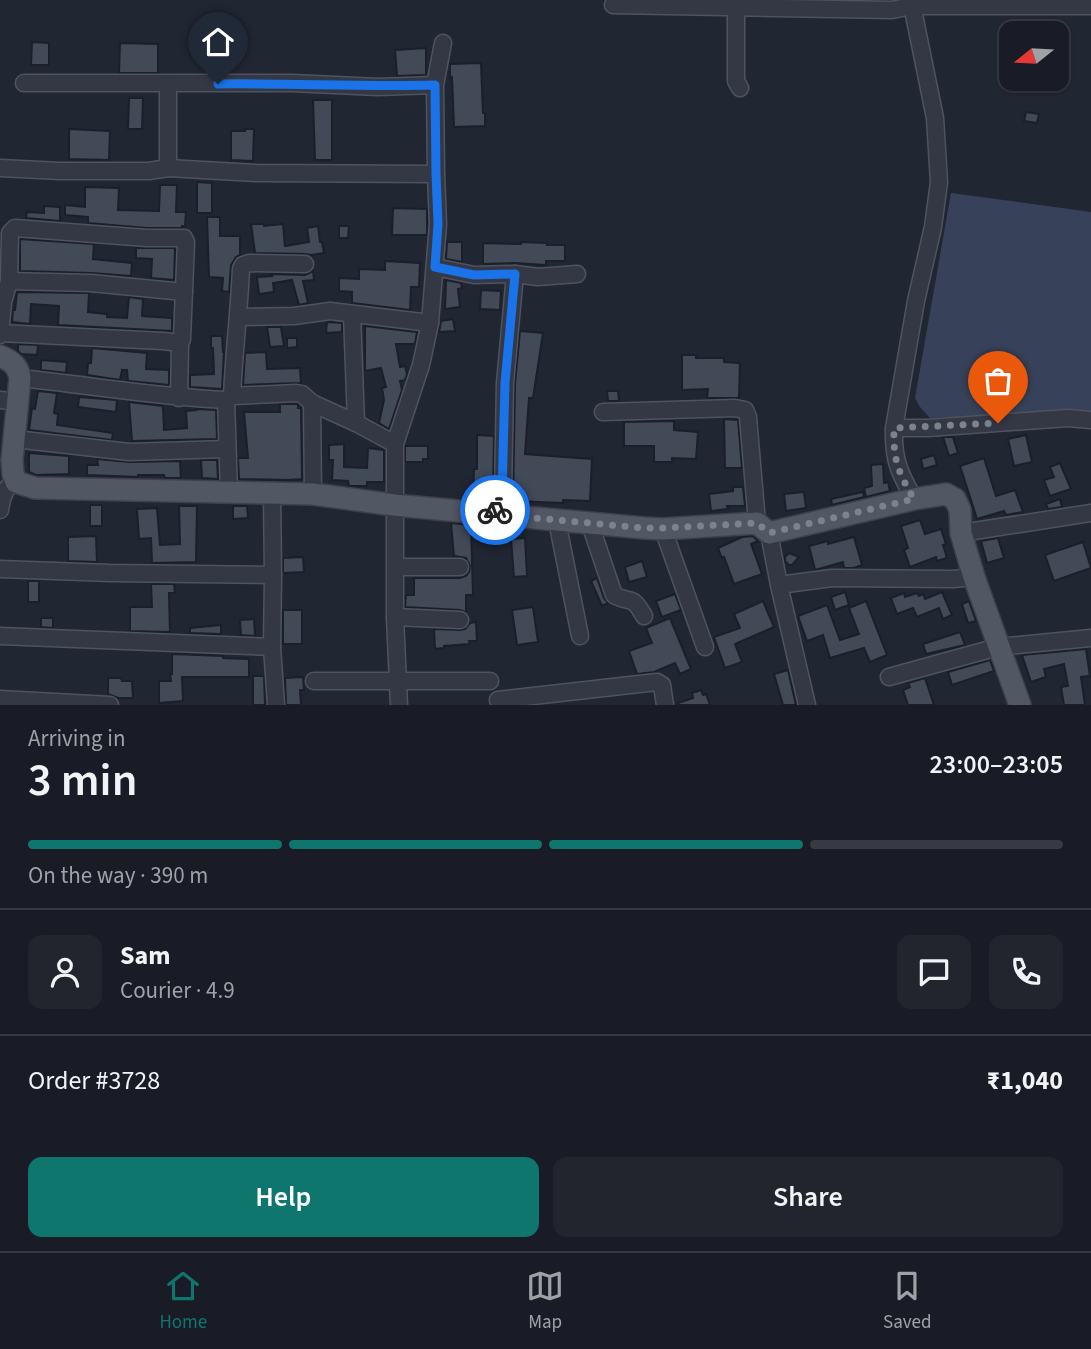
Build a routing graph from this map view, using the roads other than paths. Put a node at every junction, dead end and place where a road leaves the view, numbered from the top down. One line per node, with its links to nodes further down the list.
1 (911, 3): 3 (street); 4 (street); 33 (street)
2 (613, 5): 4 (street)
3 (1091, 6)
4 (736, 8): 9 (street)
5 (443, 43): 8 (street)
6 (24, 83): 7 (street)
7 (168, 84): 8 (street); 11 (street)
8 (435, 85): 12 (street)
9 (740, 88)
10 (0, 168): 11 (street)
11 (169, 168): 12 (street)
12 (436, 174): 14 (street)
13 (305, 264): 20 (street)
14 (435, 267): 15 (street); 21 (street)
15 (515, 274): 16 (street); 44 (street)
16 (577, 274)
17 (9, 281): 18 (street); 18 (street); 22 (street)
18 (184, 292): 23 (street)
19 (352, 314): 20 (street); 21 (street); 32 (street)
20 (239, 317): 27 (street)
21 (430, 323): 34 (street)
22 (0, 334): 23 (street)
23 (180, 343): 26 (street)
24 (0, 356): 25 (main road)
25 (20, 379): 26 (street); 28 (main road)
26 (179, 398): 27 (street)
27 (229, 398): 29 (street); 35 (street)
28 (9, 401): 36 (main road)
29 (312, 403): 32 (street); 39 (street)
30 (603, 412): 48 (street)
31 (1091, 420): 33 (street)
32 (356, 423): 34 (street)
33 (894, 428): 40 (street)
34 (395, 444): 41 (street)
35 (227, 449): 36 (street); 38 (street)
36 (11, 459): 38 (main road); 42 (street)
37 (272, 493): 38 (main road); 39 (main road); 53 (street)
38 (229, 494)
39 (313, 494): 41 (main road)
40 (914, 499): 48 (main road); 49 (main road)
41 (394, 505): 44 (main road); 50 (street)
42 (0, 510)
43 (1091, 513): 49 (street)
44 (492, 514): 45 (main road)
45 (557, 521): 46 (main road); 60 (street)
46 (590, 524): 47 (main road); 56 (street)
47 (663, 528): 48 (main road); 63 (street)
48 (763, 528): 55 (street)
49 (961, 533): 54 (main road)
50 (396, 567): 51 (street); 57 (street)
51 (460, 567)
52 (0, 569): 53 (street)
53 (273, 575): 62 (street)
54 (974, 578): 55 (street); 64 (main road)
55 (779, 585): 75 (street)
56 (644, 616)
57 (395, 617): 58 (street); 66 (street)
58 (460, 620)
59 (0, 636): 62 (street)
60 (580, 636)
61 (1091, 638): 64 (street)
62 (272, 647): 72 (street)
63 (705, 647)
64 (998, 647): 65 (street); 76 (main road)
65 (889, 677)
66 (398, 680): 67 (street); 68 (street); 73 (street)
67 (314, 681)
68 (489, 681)
69 (0, 699): 71 (street)
70 (498, 700): 74 (street)
71 (110, 705)
72 (276, 705)
73 (398, 705)
74 (665, 705)
75 (807, 705)
76 (1020, 705)

